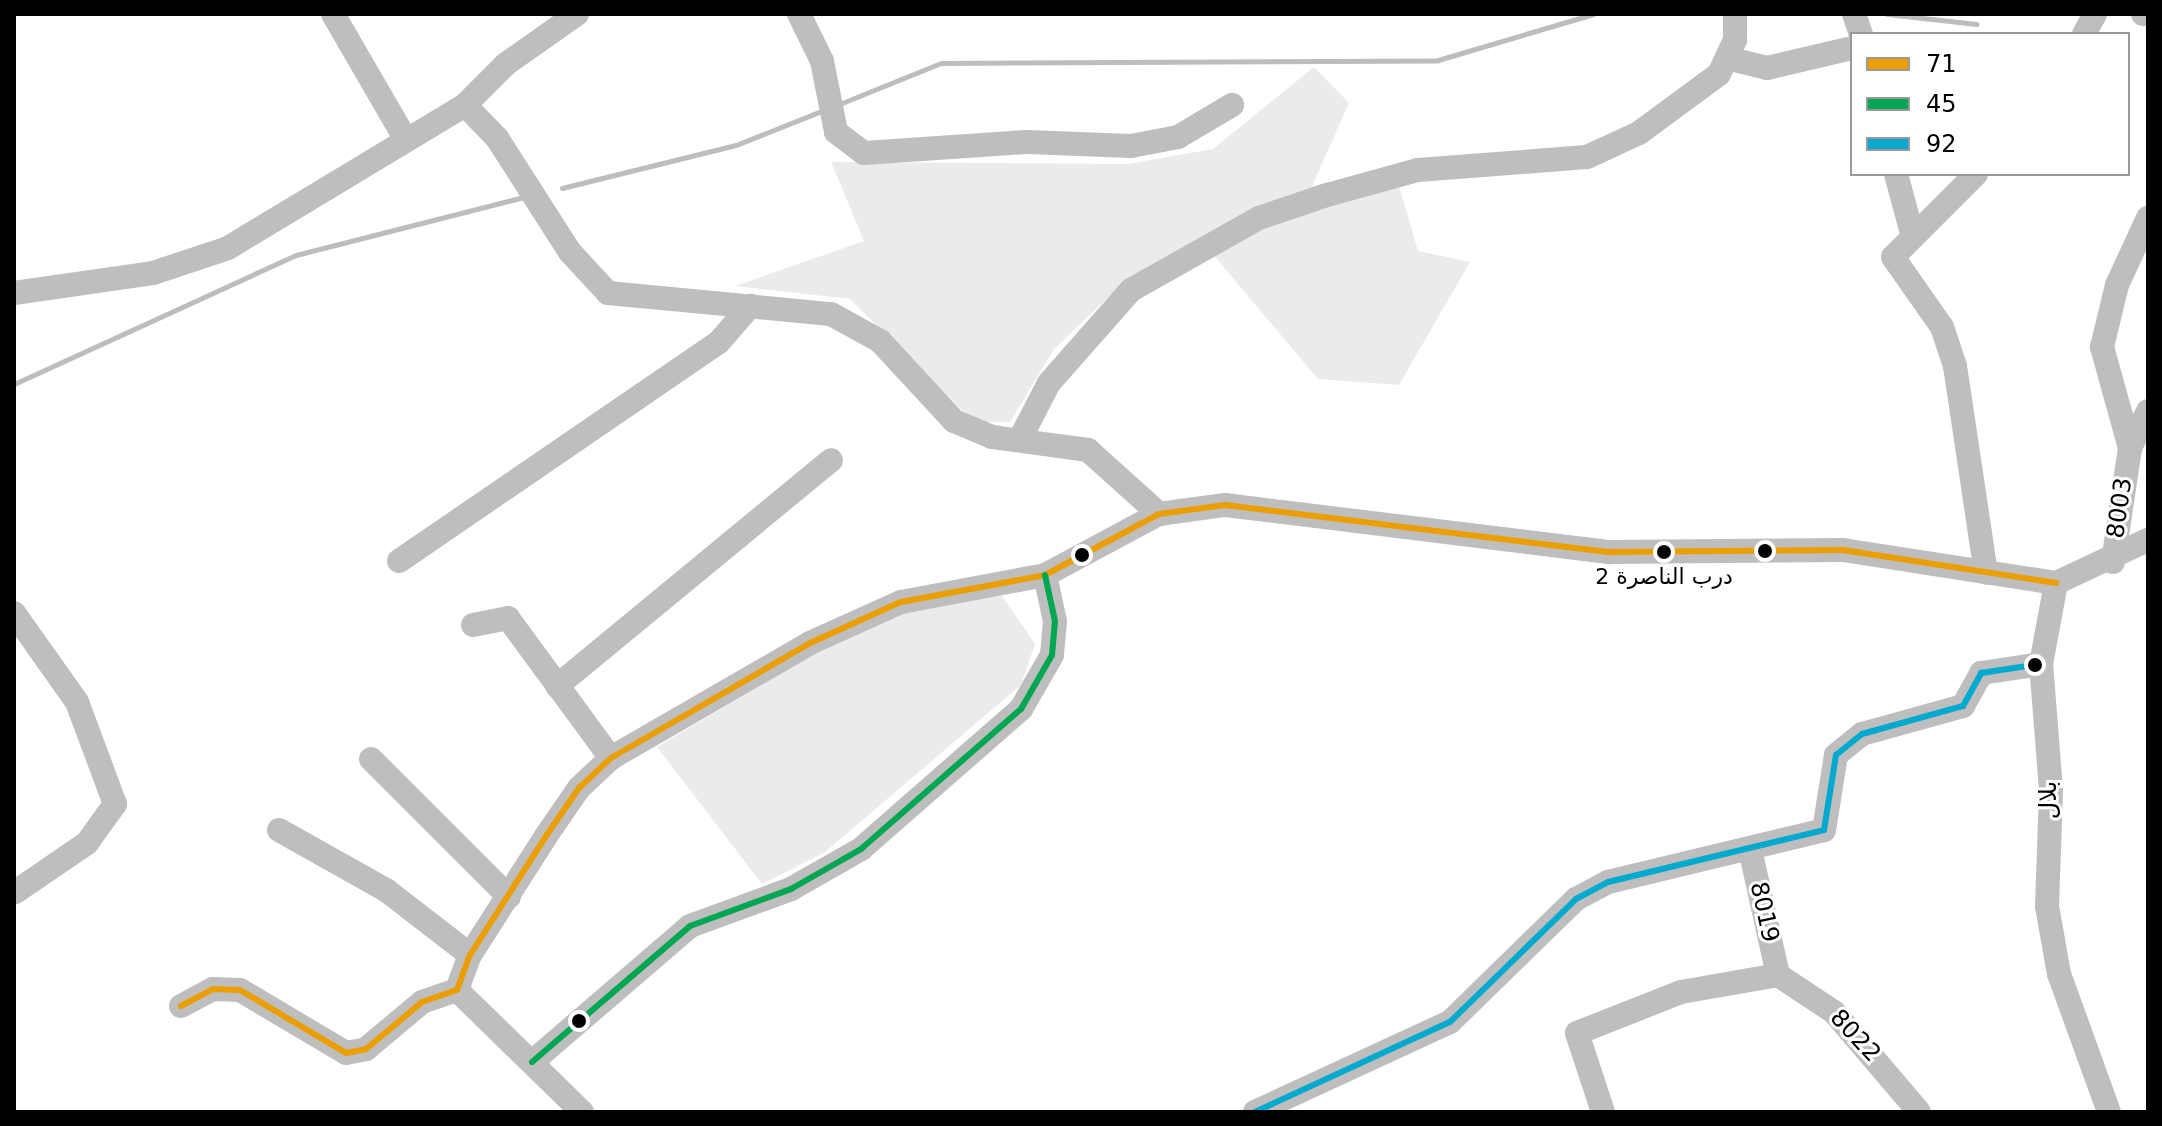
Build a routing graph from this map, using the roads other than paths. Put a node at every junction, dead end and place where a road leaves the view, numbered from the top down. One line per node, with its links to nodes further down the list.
1 (333, 14): 11 (street)
2 (577, 14): 9 (street)
3 (799, 14): 10 (street)
4 (1735, 14): 8 (street)
5 (2095, 14): 6 (street)
6 (2085, 32)
7 (1850, 48): 8 (street)
8 (1727, 58): 19 (street)
9 (465, 105): 11 (street); 17 (street)
10 (1232, 105)
11 (405, 138): 16 (street)
12 (1897, 176): 15 (street)
13 (1974, 176): 15 (street)
14 (2148, 218): 20 (street)
15 (1913, 237): 26 (street)
16 (14, 293)
17 (750, 306): 19 (street); 24 (street)
18 (2148, 411): 20 (street, 8003)
19 (1020, 439): 22 (street)
20 (2130, 448): 25 (street, 8003)
21 (831, 460): 32 (street)
22 (1159, 514): 26 (street); 27 (street)
23 (2148, 540): 25 (street)
24 (399, 561)
25 (2113, 562): 28 (street)
26 (1986, 573): 28 (street)
27 (1045, 575): 33 (street); 43 (street)
28 (2056, 583): 31 (street, بلال)
29 (14, 613): 37 (street)
30 (473, 625): 32 (street)
31 (2041, 664): 36 (street); 48 (street, بلال)
32 (557, 686): 33 (street)
33 (611, 758): 38 (street)
34 (371, 759): 38 (street)
35 (279, 830): 39 (street)
36 (1750, 849): 40 (street, 8019); 45 (street)
37 (14, 893)
38 (509, 897): 39 (street)
39 (470, 955): 41 (street)
40 (1778, 975): 46 (street); 47 (street, 8022)
41 (457, 990): 42 (street); 43 (street)
42 (181, 1006)
43 (532, 1062): 44 (street)
44 (582, 1112)
45 (1255, 1112)
46 (1603, 1112)
47 (1919, 1112)
48 (2109, 1112)

